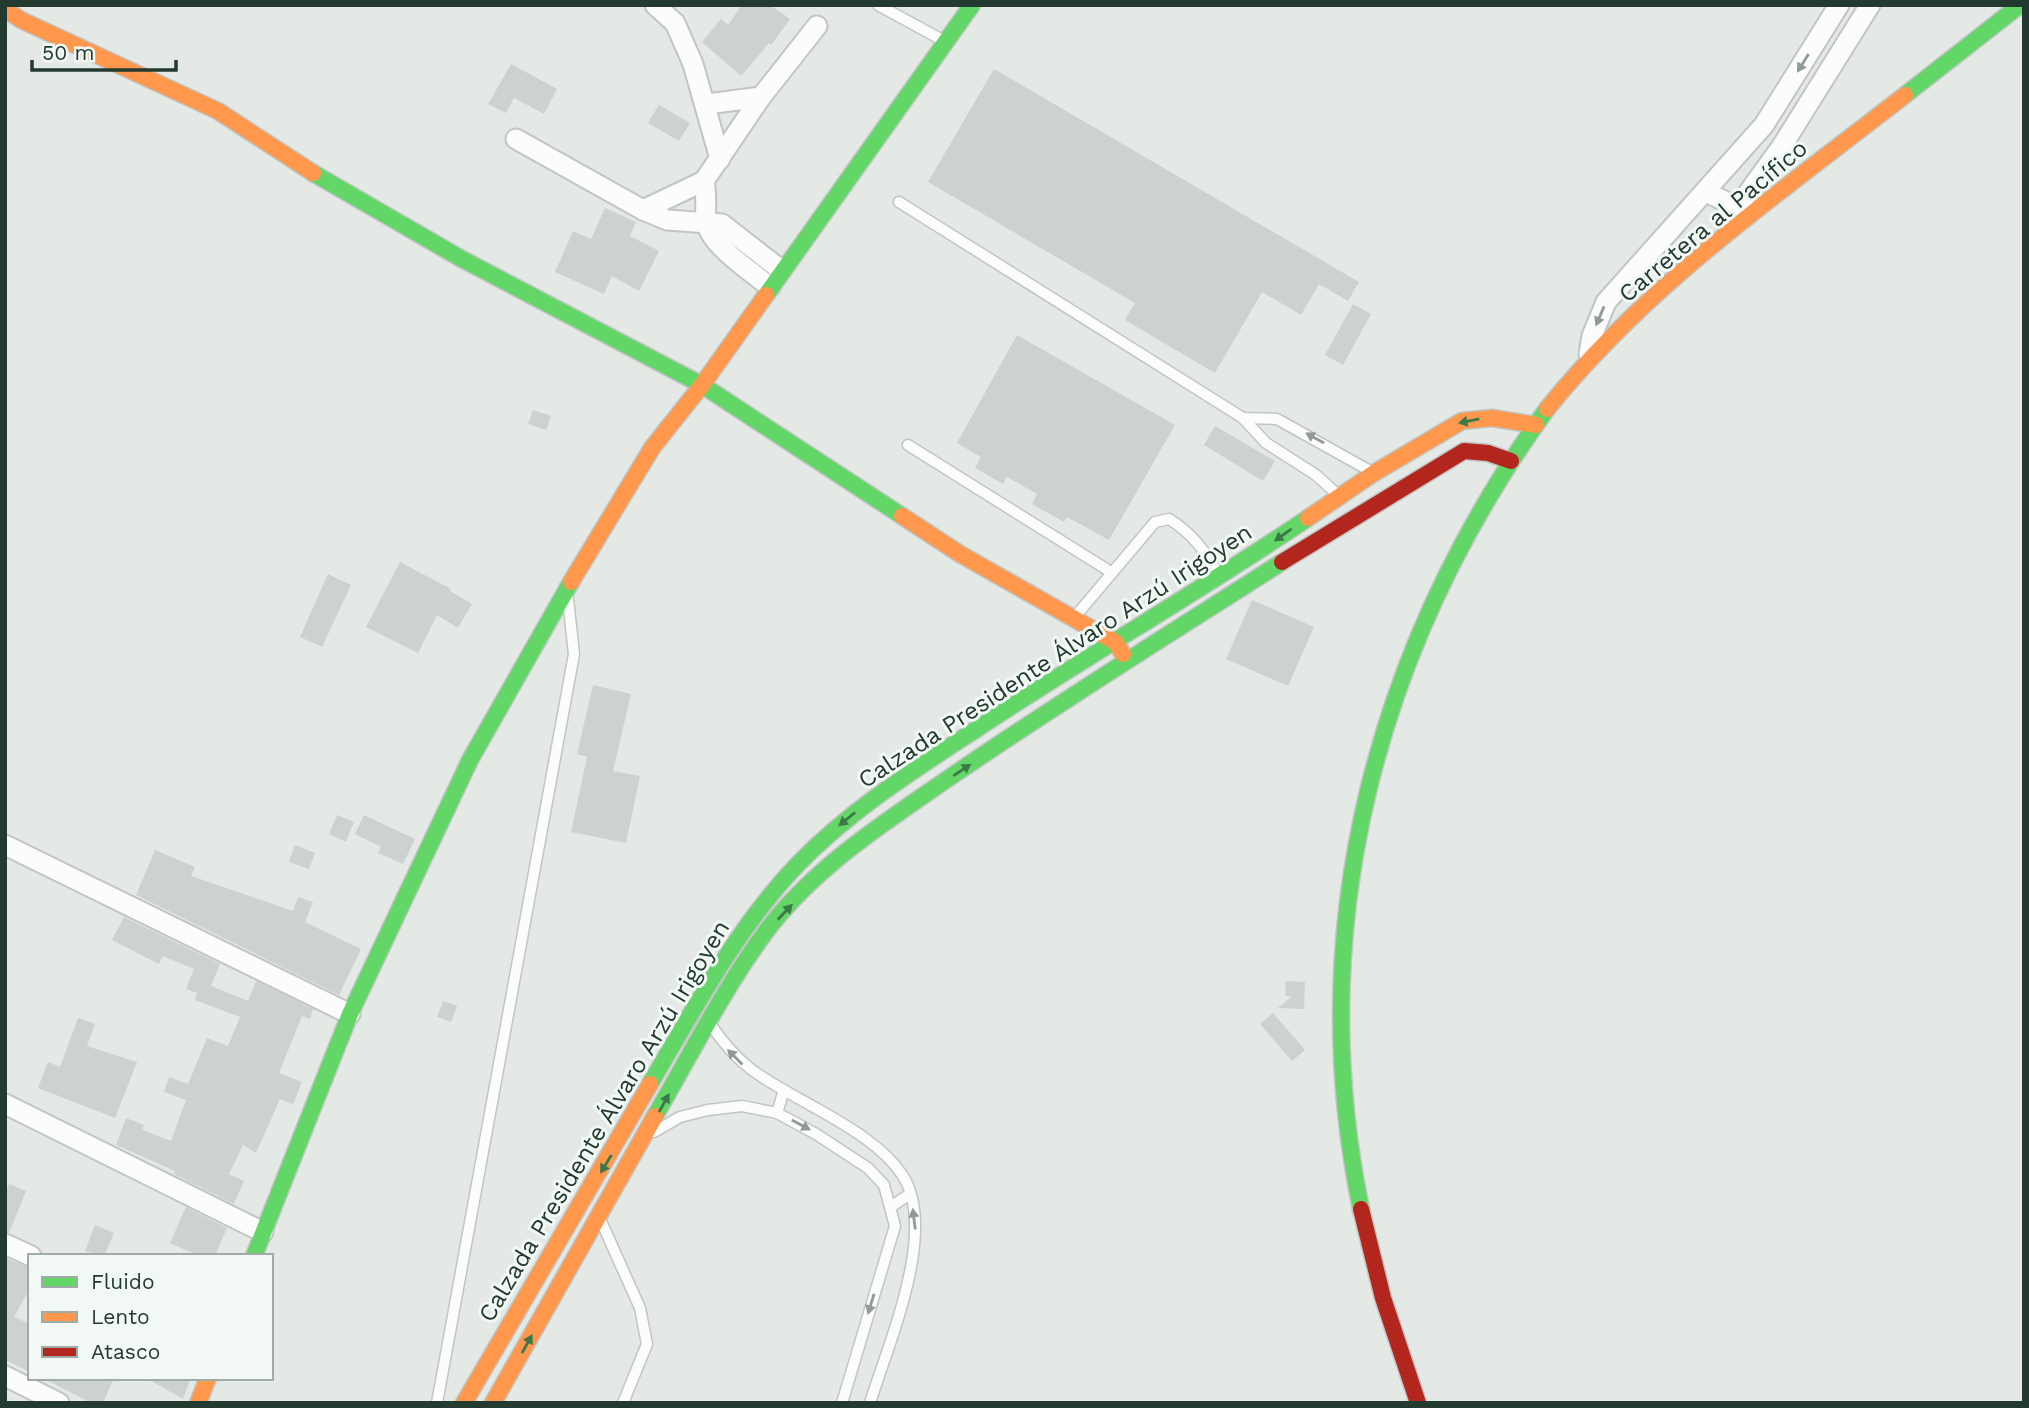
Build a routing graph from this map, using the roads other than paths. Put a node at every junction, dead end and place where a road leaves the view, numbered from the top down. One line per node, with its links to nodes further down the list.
1 (655, 5): 12 (street)
2 (878, 5): 10 (lane)
3 (972, 5): 10 (main road)
4 (1839, 5): 16 (street, one-way to 16)
5 (1870, 5): 18 (street)
6 (2020, 5): 21 (main road, Carretera al Pacífico)
7 (5, 9): 8 (main road)
8 (13, 21): 25 (main road)
9 (817, 26): 11 (street)
10 (946, 42): 22 (main road)
11 (761, 97): 12 (street); 14 (street)
12 (707, 103): 14 (street)
13 (516, 139): 19 (street)
14 (720, 159): 15 (street)
15 (705, 181): 19 (street); 20 (street)
16 (1706, 192): 18 (street); 24 (street, one-way to 24)
17 (899, 202): 26 (lane)
18 (1739, 208): 21 (street)
19 (643, 210): 20 (street)
20 (706, 220): 22 (street); 23 (street)
21 (1704, 252): 24 (main road, Carretera al Pacífico)
22 (781, 270): 23 (main road)
23 (769, 287): 25 (main road)
24 (1588, 362): 27 (main road, Carretera al Pacífico)
25 (702, 385): 35 (main road); 37 (main road)
26 (1243, 418): 30 (lane, one-way to 26); 31 (lane)
27 (1536, 425): 29 (main road, Carretera al Pacífico); 30 (main road, Calzada Presidente Álvaro Arzú Irigoyen, one-way to 30)
28 (908, 445): 33 (lane)
29 (1511, 461): 32 (main road, Calzada Presidente Álvaro Arzú Irigoyen); 65 (main road, Carretera al Pacífico)
30 (1374, 473): 31 (main road, Calzada Presidente Álvaro Arzú Irigoyen)
31 (1339, 496): 32 (lane); 34 (main road, Calzada Presidente Álvaro Arzú Irigoyen, one-way to 34)
32 (1352, 517): 36 (main road, Calzada Presidente Álvaro Arzú Irigoyen)
33 (1111, 572): 34 (lane); 37 (lane)
34 (1220, 578): 36 (lane); 38 (main road, Calzada Presidente Álvaro Arzú Irigoyen)
35 (567, 588): 42 (main road); 59 (lane)
36 (1230, 598): 39 (main road, Calzada Presidente Álvaro Arzú Irigoyen)
37 (1074, 619): 38 (main road)
38 (1115, 642): 39 (main road); 41 (main road, Calzada Presidente Álvaro Arzú Irigoyen, one-way to 41)
39 (1128, 660): 43 (main road, Calzada Presidente Álvaro Arzú Irigoyen, one-way to 39)
40 (5, 845): 42 (street)
41 (695, 1008): 43 (lane); 60 (main road, Calzada Presidente Álvaro Arzú Irigoyen, one-way to 60)
42 (350, 1014): 51 (main road)
43 (709, 1021): 44 (lane, one-way to 43); 47 (main road, Calzada Presidente Álvaro Arzú Irigoyen, one-way to 43)
44 (784, 1090): 46 (lane); 48 (lane)
45 (5, 1104): 51 (street)
46 (777, 1113): 47 (lane); 49 (lane, one-way to 49)
47 (645, 1138): 50 (main road, Calzada Presidente Álvaro Arzú Irigoyen)
48 (910, 1194): 49 (lane); 64 (lane, one-way to 48)
49 (892, 1206): 63 (lane, one-way to 63)
50 (599, 1216): 61 (main road, Calzada Presidente Álvaro Arzú Irigoyen, one-way to 50); 62 (lane)
51 (263, 1232): 53 (main road)
52 (5, 1244): 54 (street)
53 (255, 1254)
54 (28, 1255)
55 (5, 1376): 57 (street)
56 (207, 1380): 58 (main road)
57 (59, 1403)
58 (198, 1403)
59 (437, 1403)
60 (464, 1403)
61 (493, 1403)
62 (624, 1403)
63 (842, 1403)
64 (870, 1403)
65 (1418, 1403)

